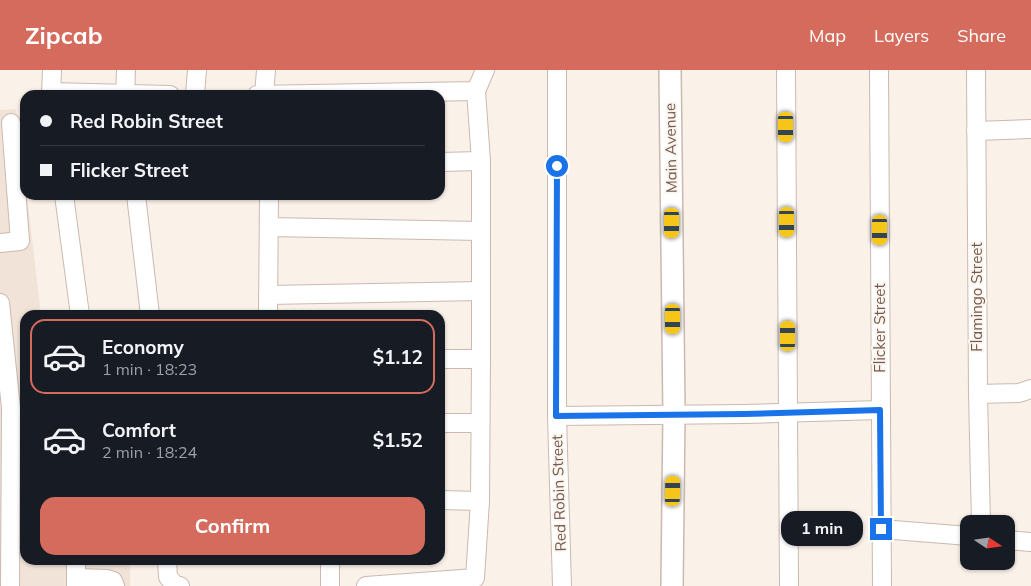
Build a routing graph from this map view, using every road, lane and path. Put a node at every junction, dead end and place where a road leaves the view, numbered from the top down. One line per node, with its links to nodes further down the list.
1 (52, 70): 11 (street)
2 (126, 70): 12 (street)
3 (197, 70): 13 (street)
4 (266, 70): 14 (street)
5 (485, 70): 15 (street)
6 (557, 70): 41 (street, Red Robin Street)
7 (670, 70): 40 (street, Main Avenue)
8 (786, 70): 39 (street)
9 (879, 70): 38 (street, Flicker Street)
10 (976, 70): 19 (street, Flamingo Street)
11 (51, 90)
12 (125, 90)
13 (195, 90)
14 (264, 90)
15 (476, 91): 16 (street); 20 (street)
16 (445, 92)
17 (11, 123): 27 (street)
18 (1031, 129): 19 (street)
19 (976, 131): 37 (street, Flamingo Street)
20 (481, 161): 21 (street); 26 (street)
21 (445, 162)
22 (65, 200): 31 (street)
23 (137, 200): 32 (street)
24 (269, 200): 25 (street)
25 (269, 227): 26 (street); 29 (street)
26 (480, 231): 28 (street)
27 (0, 243)
28 (480, 291): 29 (street); 35 (street)
29 (268, 295): 33 (street)
30 (0, 303): 44 (street)
31 (79, 310)
32 (149, 310)
33 (268, 310)
34 (445, 359): 35 (street)
35 (481, 359): 42 (street)
36 (1031, 389): 37 (street)
37 (978, 394): 47 (street, Flamingo Street)
38 (880, 410): 39 (street); 48 (street, Flicker Street)
39 (788, 412): 40 (street); 64 (street)
40 (674, 414): 41 (street); 63 (street, Main Avenue)
41 (556, 416): 62 (street, Red Robin Street)
42 (480, 423): 43 (street); 46 (street)
43 (445, 424)
44 (17, 465): 57 (street)
45 (445, 500): 46 (street)
46 (480, 501): 56 (street)
47 (981, 515)
48 (881, 529): 49 (street); 65 (street, Flicker Street)
49 (960, 535)
50 (1015, 541): 51 (street)
51 (1030, 542)
52 (76, 565): 55 (street)
53 (168, 565): 59 (street)
54 (330, 565): 60 (street)
55 (76, 582): 58 (street)
56 (395, 585): 61 (street)
57 (10, 586)
58 (115, 586)
59 (180, 586)
60 (330, 586)
61 (366, 586)
62 (562, 586)
63 (672, 586)
64 (789, 586)
65 (882, 586)

